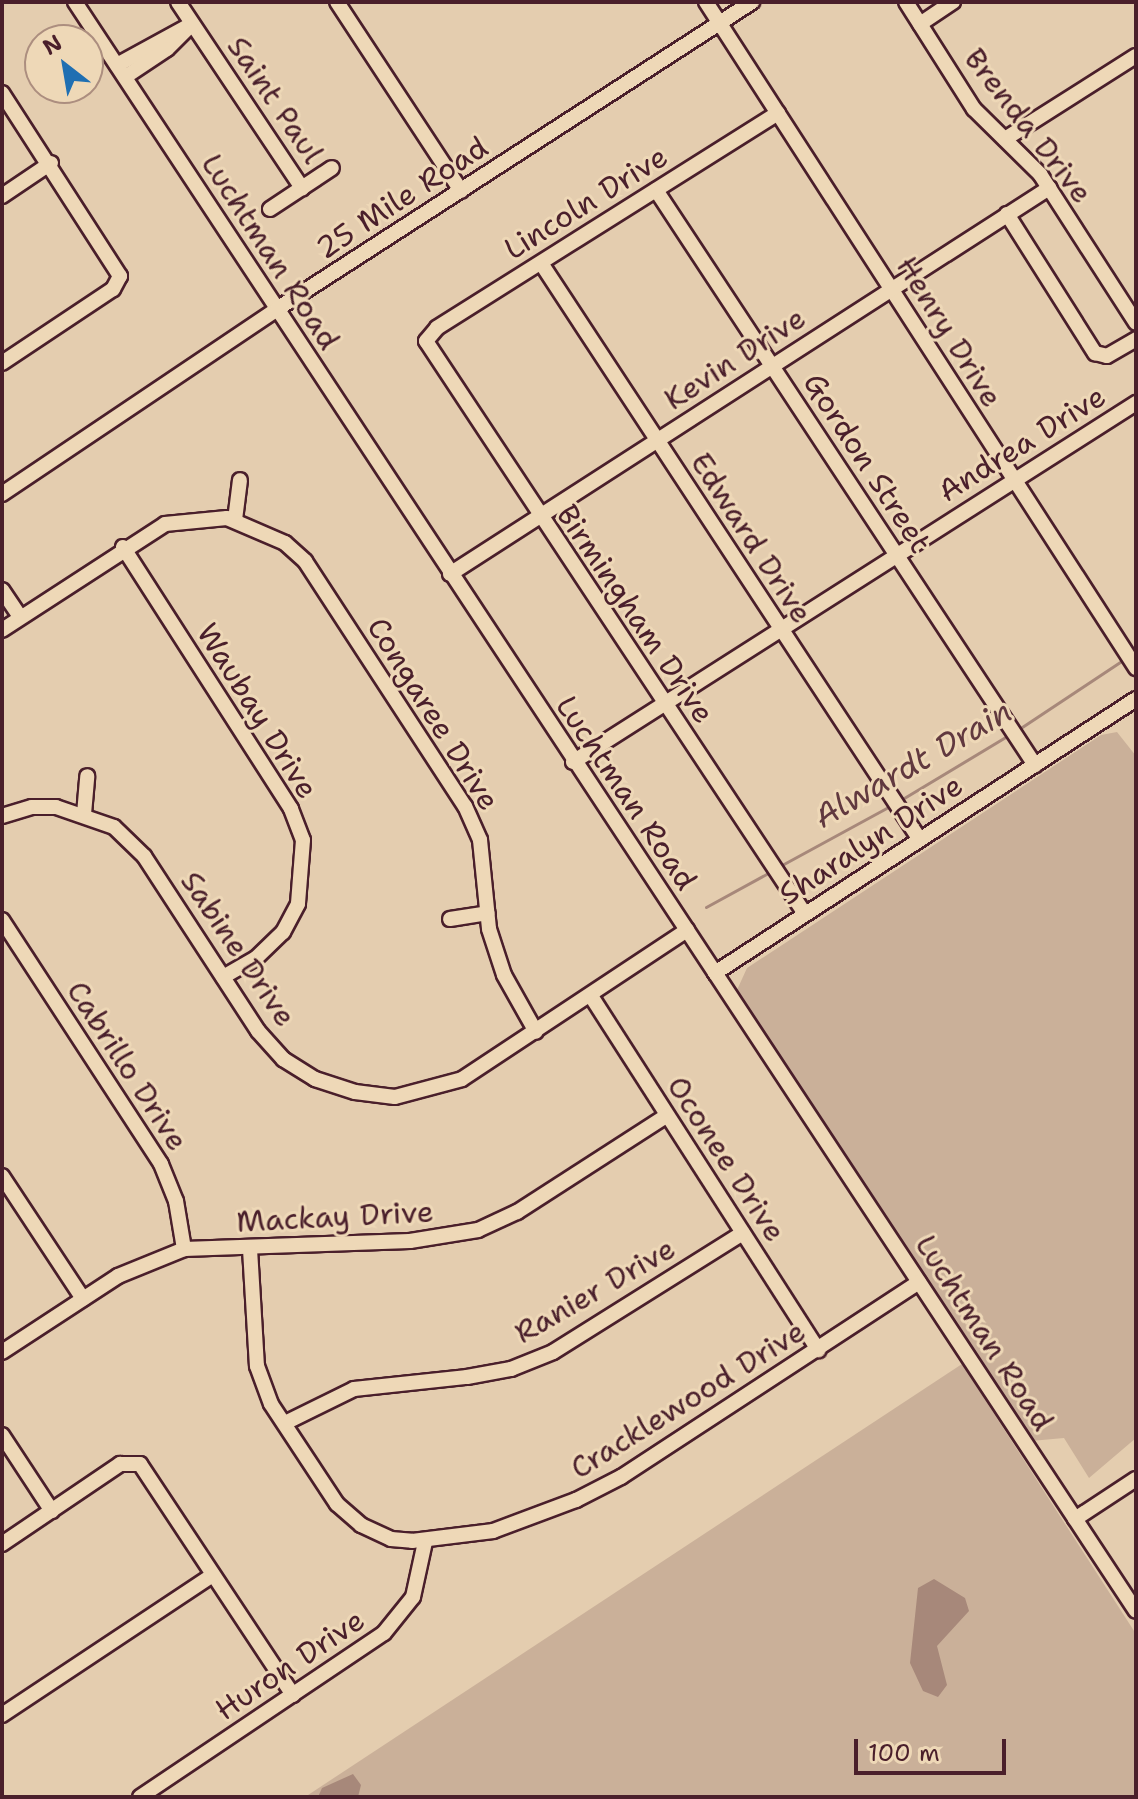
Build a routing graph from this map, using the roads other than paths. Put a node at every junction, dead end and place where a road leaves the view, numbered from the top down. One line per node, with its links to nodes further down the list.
1 (75, 2): 12 (street, Luchtman Road)
2 (178, 2): 9 (street, Saint Paul)
3 (337, 2): 21 (street)
4 (706, 2): 8 (street, Henry Drive)
5 (752, 2): 8 (street, 25 Mile Road)
6 (906, 2): 10 (street, Brenda Drive)
7 (953, 2): 10 (street)
8 (719, 23): 14 (street, Henry Drive); 21 (street, 25 Mile Road)
9 (192, 24): 12 (street); 18 (street, Saint Paul)
10 (920, 24): 15 (street, Brenda Drive)
11 (1135, 58): 15 (street)
12 (121, 71): 27 (street, Luchtman Road)
13 (2, 93): 16 (street)
14 (778, 113): 20 (street, Lincoln Drive); 26 (street, Henry Drive)
15 (1005, 139): 19 (street, Brenda Drive)
16 (51, 163): 22 (street); 31 (street)
17 (332, 168): 18 (street)
18 (302, 188): 23 (street)
19 (1049, 188): 24 (street, Kevin Drive); 28 (street, Brenda Drive)
20 (656, 190): 25 (street, Lincoln Drive); 32 (street, Gordon Street)
21 (461, 191): 27 (street, 25 Mile Road)
22 (2, 196)
23 (270, 209)
24 (1007, 214): 26 (street, Kevin Drive); 29 (street)
25 (541, 263): 30 (street, Lincoln Drive); 34 (street, Edward Drive)
26 (891, 289): 32 (street, Kevin Drive); 36 (street, Henry Drive)
27 (277, 309): 37 (street, 25 Mile Road); 42 (street, Luchtman Road)
28 (1136, 323)
29 (1136, 339)
30 (426, 341): 38 (street, Birmingham Drive)
31 (2, 363)
32 (772, 366): 34 (street, Kevin Drive); 41 (street, Gordon Street)
33 (1136, 403): 36 (street, Andrea Drive)
34 (658, 440): 38 (street, Kevin Drive); 46 (street, Edward Drive)
35 (240, 480): 39 (street)
36 (1013, 481): 41 (street, Andrea Drive); 47 (street, Henry Drive)
37 (2, 494)
38 (539, 517): 42 (street, Kevin Drive); 49 (street, Birmingham Drive)
39 (231, 519): 40 (street); 56 (street, Congaree Drive)
40 (123, 547): 44 (street); 62 (street, Waubay Drive)
41 (896, 555): 46 (street, Andrea Drive); 51 (street, Gordon Street)
42 (450, 574): 50 (street, Luchtman Road)
43 (2, 590): 44 (street)
44 (20, 617): 45 (street)
45 (2, 630)
46 (780, 630): 49 (street, Andrea Drive); 55 (street, Edward Drive)
47 (1136, 668)
48 (1136, 699): 51 (street, Sharalyn Drive)
49 (664, 704): 50 (street, Andrea Drive); 57 (street, Birmingham Drive)
50 (573, 762): 60 (street, Luchtman Road)
51 (1035, 765): 55 (street, Sharalyn Drive)
52 (87, 776): 53 (street)
53 (84, 814): 54 (street, Sabine Drive); 62 (street, Sabine Drive)
54 (2, 816)
55 (920, 840): 57 (street, Sharalyn Drive)
56 (488, 913): 58 (street); 64 (street, Congaree Drive)
57 (805, 914): 61 (street, Sharalyn Drive)
58 (450, 919)
59 (2, 920): 68 (street, Cabrillo Drive)
60 (687, 930): 61 (street, Luchtman Road); 63 (street, Sabine Drive)
61 (715, 973): 70 (street, Luchtman Road)
62 (223, 977): 64 (street, Sabine Drive)
63 (591, 996): 64 (street, Sabine Drive); 65 (street, Oconee Drive)
64 (536, 1032)
65 (666, 1116): 67 (street, Oconee Drive); 69 (street, Mackay Drive)
66 (2, 1176): 71 (street)
67 (743, 1233): 72 (street, Oconee Drive); 74 (street, Ranier Drive)
68 (184, 1249): 69 (street, Mackay Drive); 71 (street, Mackay Drive)
69 (250, 1249): 74 (street, Cracklewood Drive)
70 (919, 1282): 72 (street, Cracklewood Drive); 78 (street, Luchtman Road)
71 (83, 1299): 73 (street, Mackay Drive)
72 (818, 1350): 79 (street, Cracklewood Drive)
73 (2, 1352)
74 (285, 1423): 79 (street, Cracklewood Drive)
75 (2, 1435): 77 (street)
76 (1136, 1479): 78 (street)
77 (52, 1511): 80 (street); 81 (street)
78 (1075, 1519): 82 (street, Luchtman Road)
79 (425, 1542): 83 (street, Huron Drive)
80 (2, 1544)
81 (213, 1575): 83 (street); 84 (street)
82 (1136, 1611)
83 (293, 1695): 85 (street, Huron Drive)
84 (2, 1715)
85 (140, 1797)

